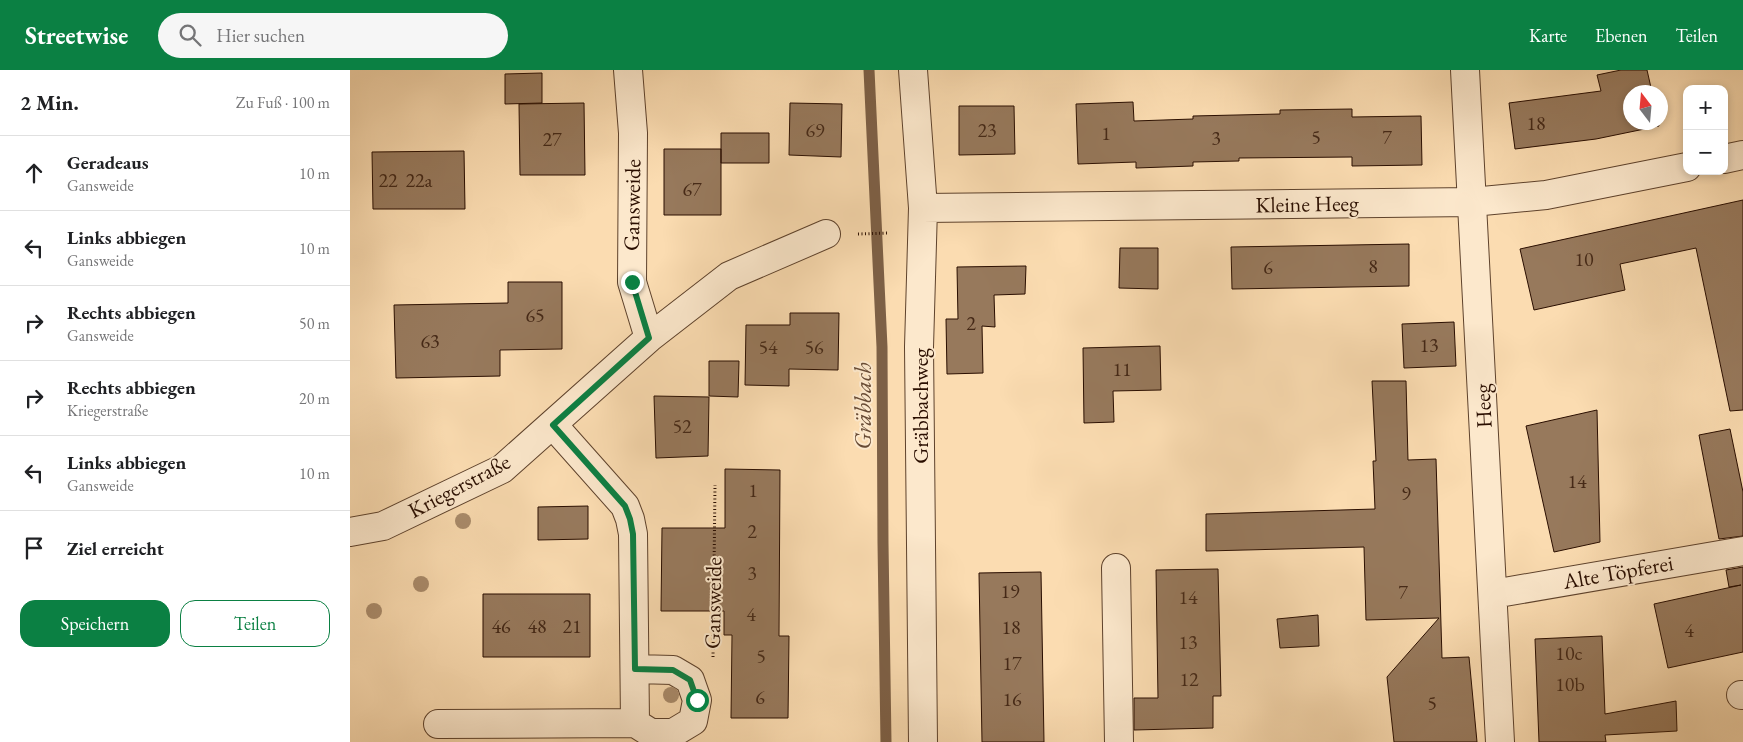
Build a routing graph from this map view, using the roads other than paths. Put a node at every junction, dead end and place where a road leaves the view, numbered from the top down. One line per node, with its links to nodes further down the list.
1 (628, 70): 10 (street, Gansweide)
2 (913, 70): 8 (street, Gräbbachweg)
3 (1466, 70): 7 (street, Heeg)
4 (1743, 155): 5 (street)
5 (1728, 158)
6 (1683, 168): 7 (street, Kleine Heeg)
7 (1472, 202): 8 (street, Kleine Heeg); 15 (street, Heeg)
8 (923, 220): 19 (street, Gräbbachweg)
9 (826, 234): 10 (street, Kriegerstraße)
10 (649, 338): 11 (street, Kriegerstraße)
11 (553, 425): 12 (street, Kriegerstraße); 16 (street)
12 (350, 532)
13 (1743, 551): 15 (street, Alte Töpferei)
14 (1116, 568): 20 (street)
15 (1493, 594): 21 (street, Heeg)
16 (635, 669): 17 (street); 17 (street, Gansweide)
17 (635, 723): 18 (street, Gansweide)
18 (438, 724)
19 (923, 742)
20 (1119, 742)
21 (1500, 742)

